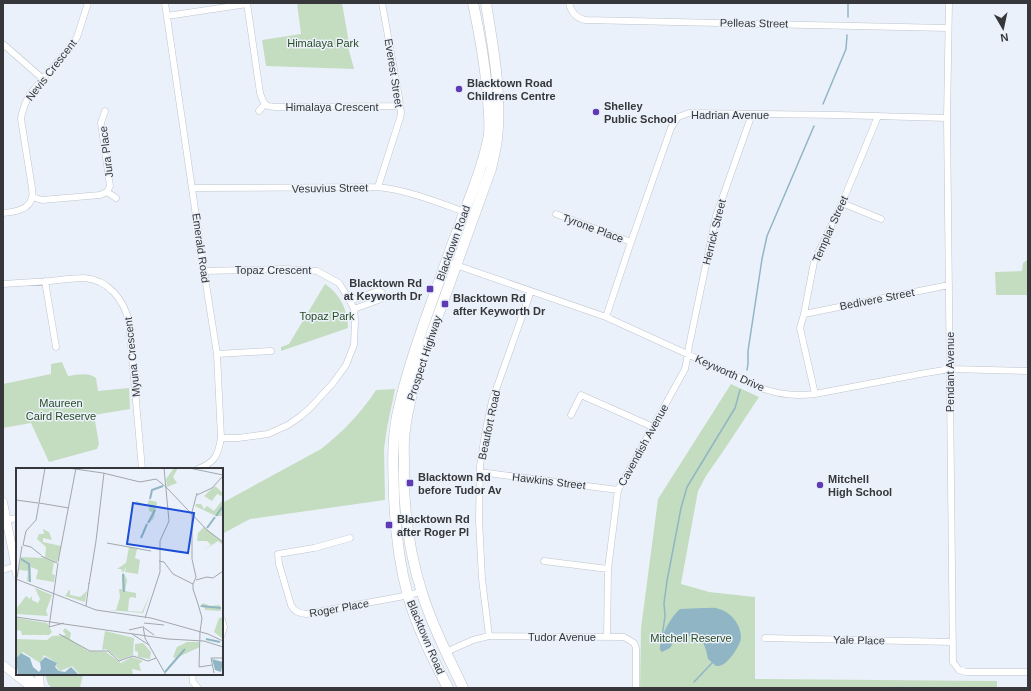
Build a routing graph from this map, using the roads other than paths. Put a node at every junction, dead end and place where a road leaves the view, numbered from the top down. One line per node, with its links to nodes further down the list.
1 (88, 3): 12 (street, Nevis Crescent)
2 (165, 3): 9 (street, Emerald Road)
3 (382, 3): 14 (street, Everest Street)
4 (473, 3): 26 (main road, Blacktown Road)
5 (486, 3): 32 (main road, Prospect Highway)
6 (568, 3): 10 (street, Pelleas Street)
7 (949, 3): 10 (street, Pendant Avenue)
8 (247, 4): 9 (street); 13 (street)
9 (167, 16): 20 (street, Emerald Road)
10 (948, 28): 19 (street, Pendant Avenue)
11 (3, 44): 12 (street)
12 (43, 79): 23 (street, Nevis Crescent)
13 (265, 104): 14 (street, Himalaya Crescent); 16 (street)
14 (400, 106): 21 (street, Everest Street)
15 (106, 111): 22 (street, Jura Place)
16 (259, 111)
17 (752, 114): 18 (street, Hadrian Avenue); 30 (street, Hadrian Avenue); 45 (street, Herrick Street)
18 (878, 116): 19 (street, Hadrian Avenue); 25 (street, Templar Street)
19 (947, 118): 36 (street, Pendant Avenue)
20 (192, 188): 21 (street, Vesuvius Street); 33 (street, Emerald Road)
21 (378, 188): 26 (street, Vesuvius Street)
22 (107, 192): 23 (street, Jura Place); 24 (street, Jura Place)
23 (32, 197): 27 (street)
24 (116, 198)
25 (842, 203): 29 (street); 40 (street, Templar Street)
26 (465, 212): 31 (main road, Blacktown Road)
27 (3, 213)
28 (556, 214): 30 (street, Tyrone Place)
29 (881, 219)
30 (631, 242): 41 (street, Hadrian Avenue)
31 (446, 261): 32 (street, Keyworth Drive); 66 (main road, Blacktown Road)
32 (456, 265): 37 (street, Keyworth Drive); 65 (main road, Prospect Highway)
33 (204, 270): 38 (street, Topaz Crescent); 44 (street, Emerald Road)
34 (45, 281): 35 (street, Myuna Crescent); 42 (street); 52 (street, Myuna Crescent)
35 (3, 284)
36 (949, 285): 40 (street, Bedivere Street); 46 (street, Pendant Avenue)
37 (531, 291): 41 (street, Keyworth Drive); 54 (street, Beaufort Road)
38 (350, 300): 39 (street, Topaz Crescent); 39 (street)
39 (354, 309): 51 (street, Topaz Crescent)
40 (804, 314): 48 (street, Templar Street)
41 (606, 317): 45 (street, Keyworth Drive)
42 (56, 347)
43 (271, 351): 44 (street)
44 (217, 354): 51 (street, Emerald Road)
45 (688, 354): 48 (street, Keyworth Drive); 50 (street, Cavendish Avenue)
46 (950, 370): 47 (street, Keyworth Drive); 48 (street, Keyworth Drive); 70 (street, Pendant Avenue)
47 (1028, 372)
48 (815, 394)
49 (571, 415): 50 (street)
50 (654, 427): 55 (street, Cavendish Avenue)
51 (221, 438): 53 (street, Emerald Road)
52 (142, 468)
53 (200, 468)
54 (480, 472): 55 (street, Hawkins Street); 67 (street, Beaufort Road)
55 (618, 490): 62 (street, Cavendish Avenue)
56 (3, 507): 58 (street)
57 (16, 518): 58 (street)
58 (7, 520): 61 (street)
59 (350, 538): 66 (street, Roger Place)
60 (544, 561): 62 (street)
61 (15, 566): 63 (street); 64 (street)
62 (608, 569): 68 (street, Cavendish Avenue)
63 (3, 570)
64 (16, 570)
65 (421, 592): 66 (street, Roger Place); 71 (main road, Prospect Highway)
66 (408, 595): 83 (main road, Blacktown Road)
67 (489, 636): 68 (street, Tudor Avenue); 71 (street, Tudor Avenue)
68 (607, 637): 85 (street, Tudor Avenue)
69 (765, 638): 70 (street, Yale Place)
70 (953, 642): 75 (street, Pendant Avenue)
71 (446, 652): 84 (main road, Prospect Highway)
72 (3, 659): 74 (street)
73 (3, 665): 76 (street)
74 (16, 668)
75 (1028, 672)
76 (16, 673)
77 (20, 675): 81 (street)
78 (24, 675): 81 (street)
79 (38, 675): 81 (street)
80 (192, 675): 82 (street)
81 (36, 685)
82 (198, 688)
83 (448, 688)
84 (464, 688)
85 (636, 688)

